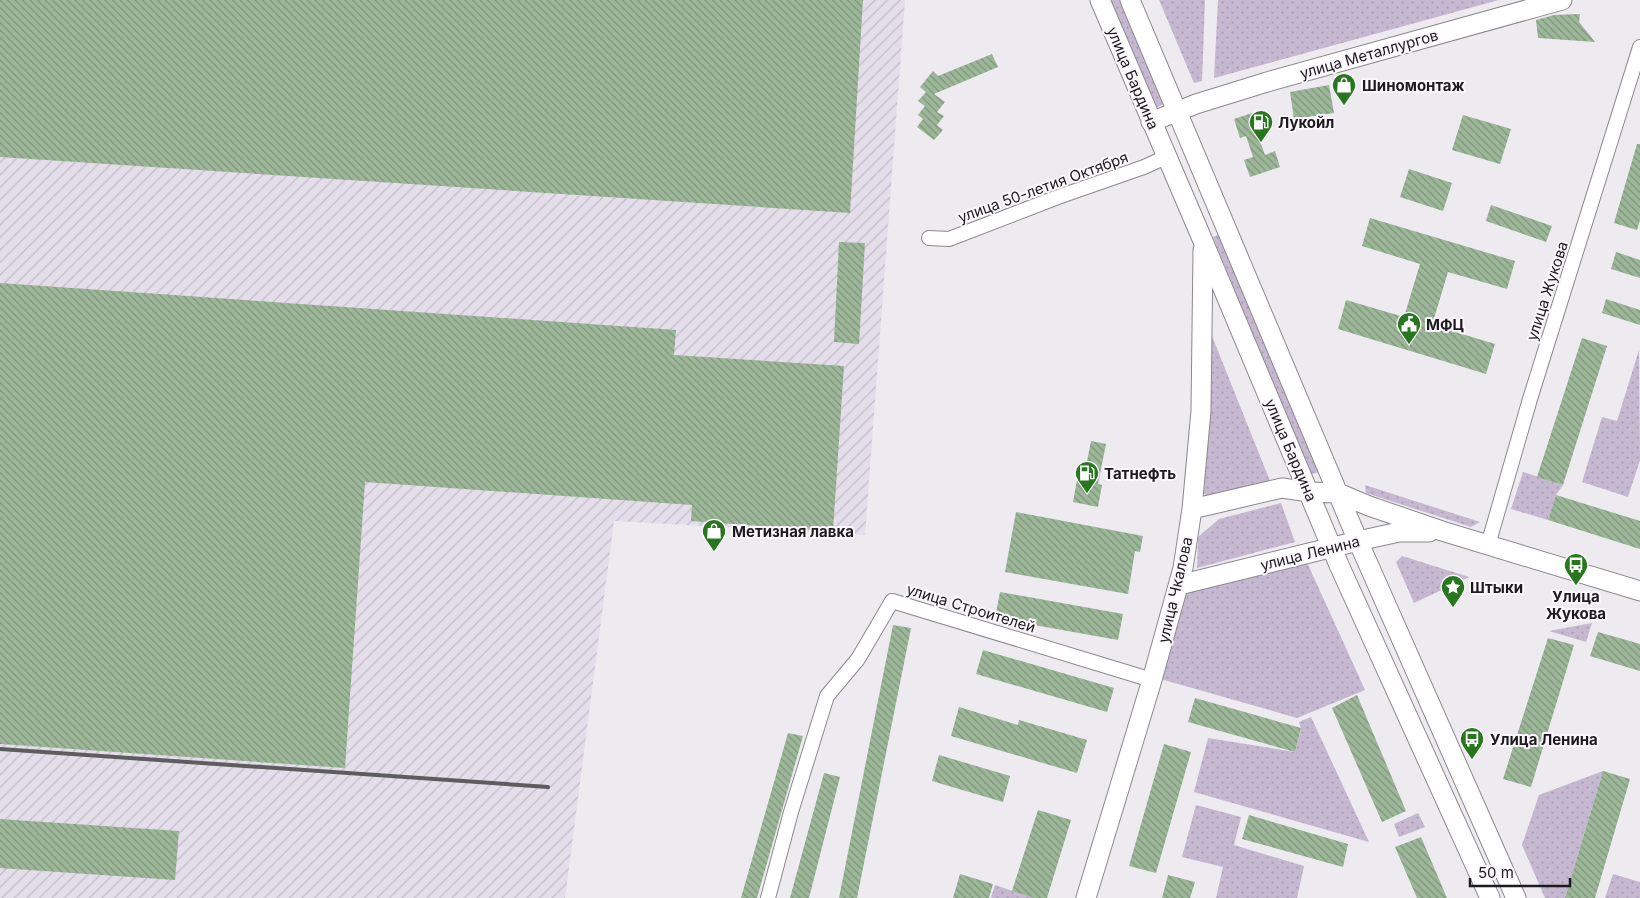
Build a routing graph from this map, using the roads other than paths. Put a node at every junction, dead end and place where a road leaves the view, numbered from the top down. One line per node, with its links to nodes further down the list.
1 (1100, 0): 6 (main road, улица Бардина)
2 (1130, 0): 5 (main road, улица Бардина)
3 (1562, 0): 5 (main road, улица Металлургов)
4 (1640, 46): 15 (street, улица Жукова)
5 (1177, 111): 6 (main road, улица Металлургов); 11 (main road, улица Бардина)
6 (1151, 122): 7 (main road, улица Бардина)
7 (1166, 158): 8 (street, улица 50-летия Октября); 9 (main road, улица Бардина)
8 (929, 238)
9 (1203, 241): 10 (main road, улица Бардина); 12 (main road, улица Чкалова)
10 (1309, 492): 11 (main road, улица Ленина); 12 (main road, улица Ленина); 16 (main road, улица Бардина)
11 (1338, 493): 13 (main road, улица Ленина); 14 (main road, улица Бардина)
12 (1192, 509): 17 (main road, улица Чкалова)
13 (1442, 531): 14 (main road, улица Ленина); 15 (main road, улица Ленина)
14 (1358, 540): 16 (main road, улица Ленина); 23 (main road, улица Бардина)
15 (1488, 545): 18 (main road, улица Ленина)
16 (1332, 547): 17 (main road, улица Ленина); 22 (main road, улица Бардина)
17 (1180, 585): 19 (main road, улица Чкалова)
18 (1640, 591)
19 (1152, 680): 20 (street, улица Строителей); 21 (main road, улица Чкалова)
20 (768, 898)
21 (1086, 898)
22 (1490, 898)
23 (1516, 898)

